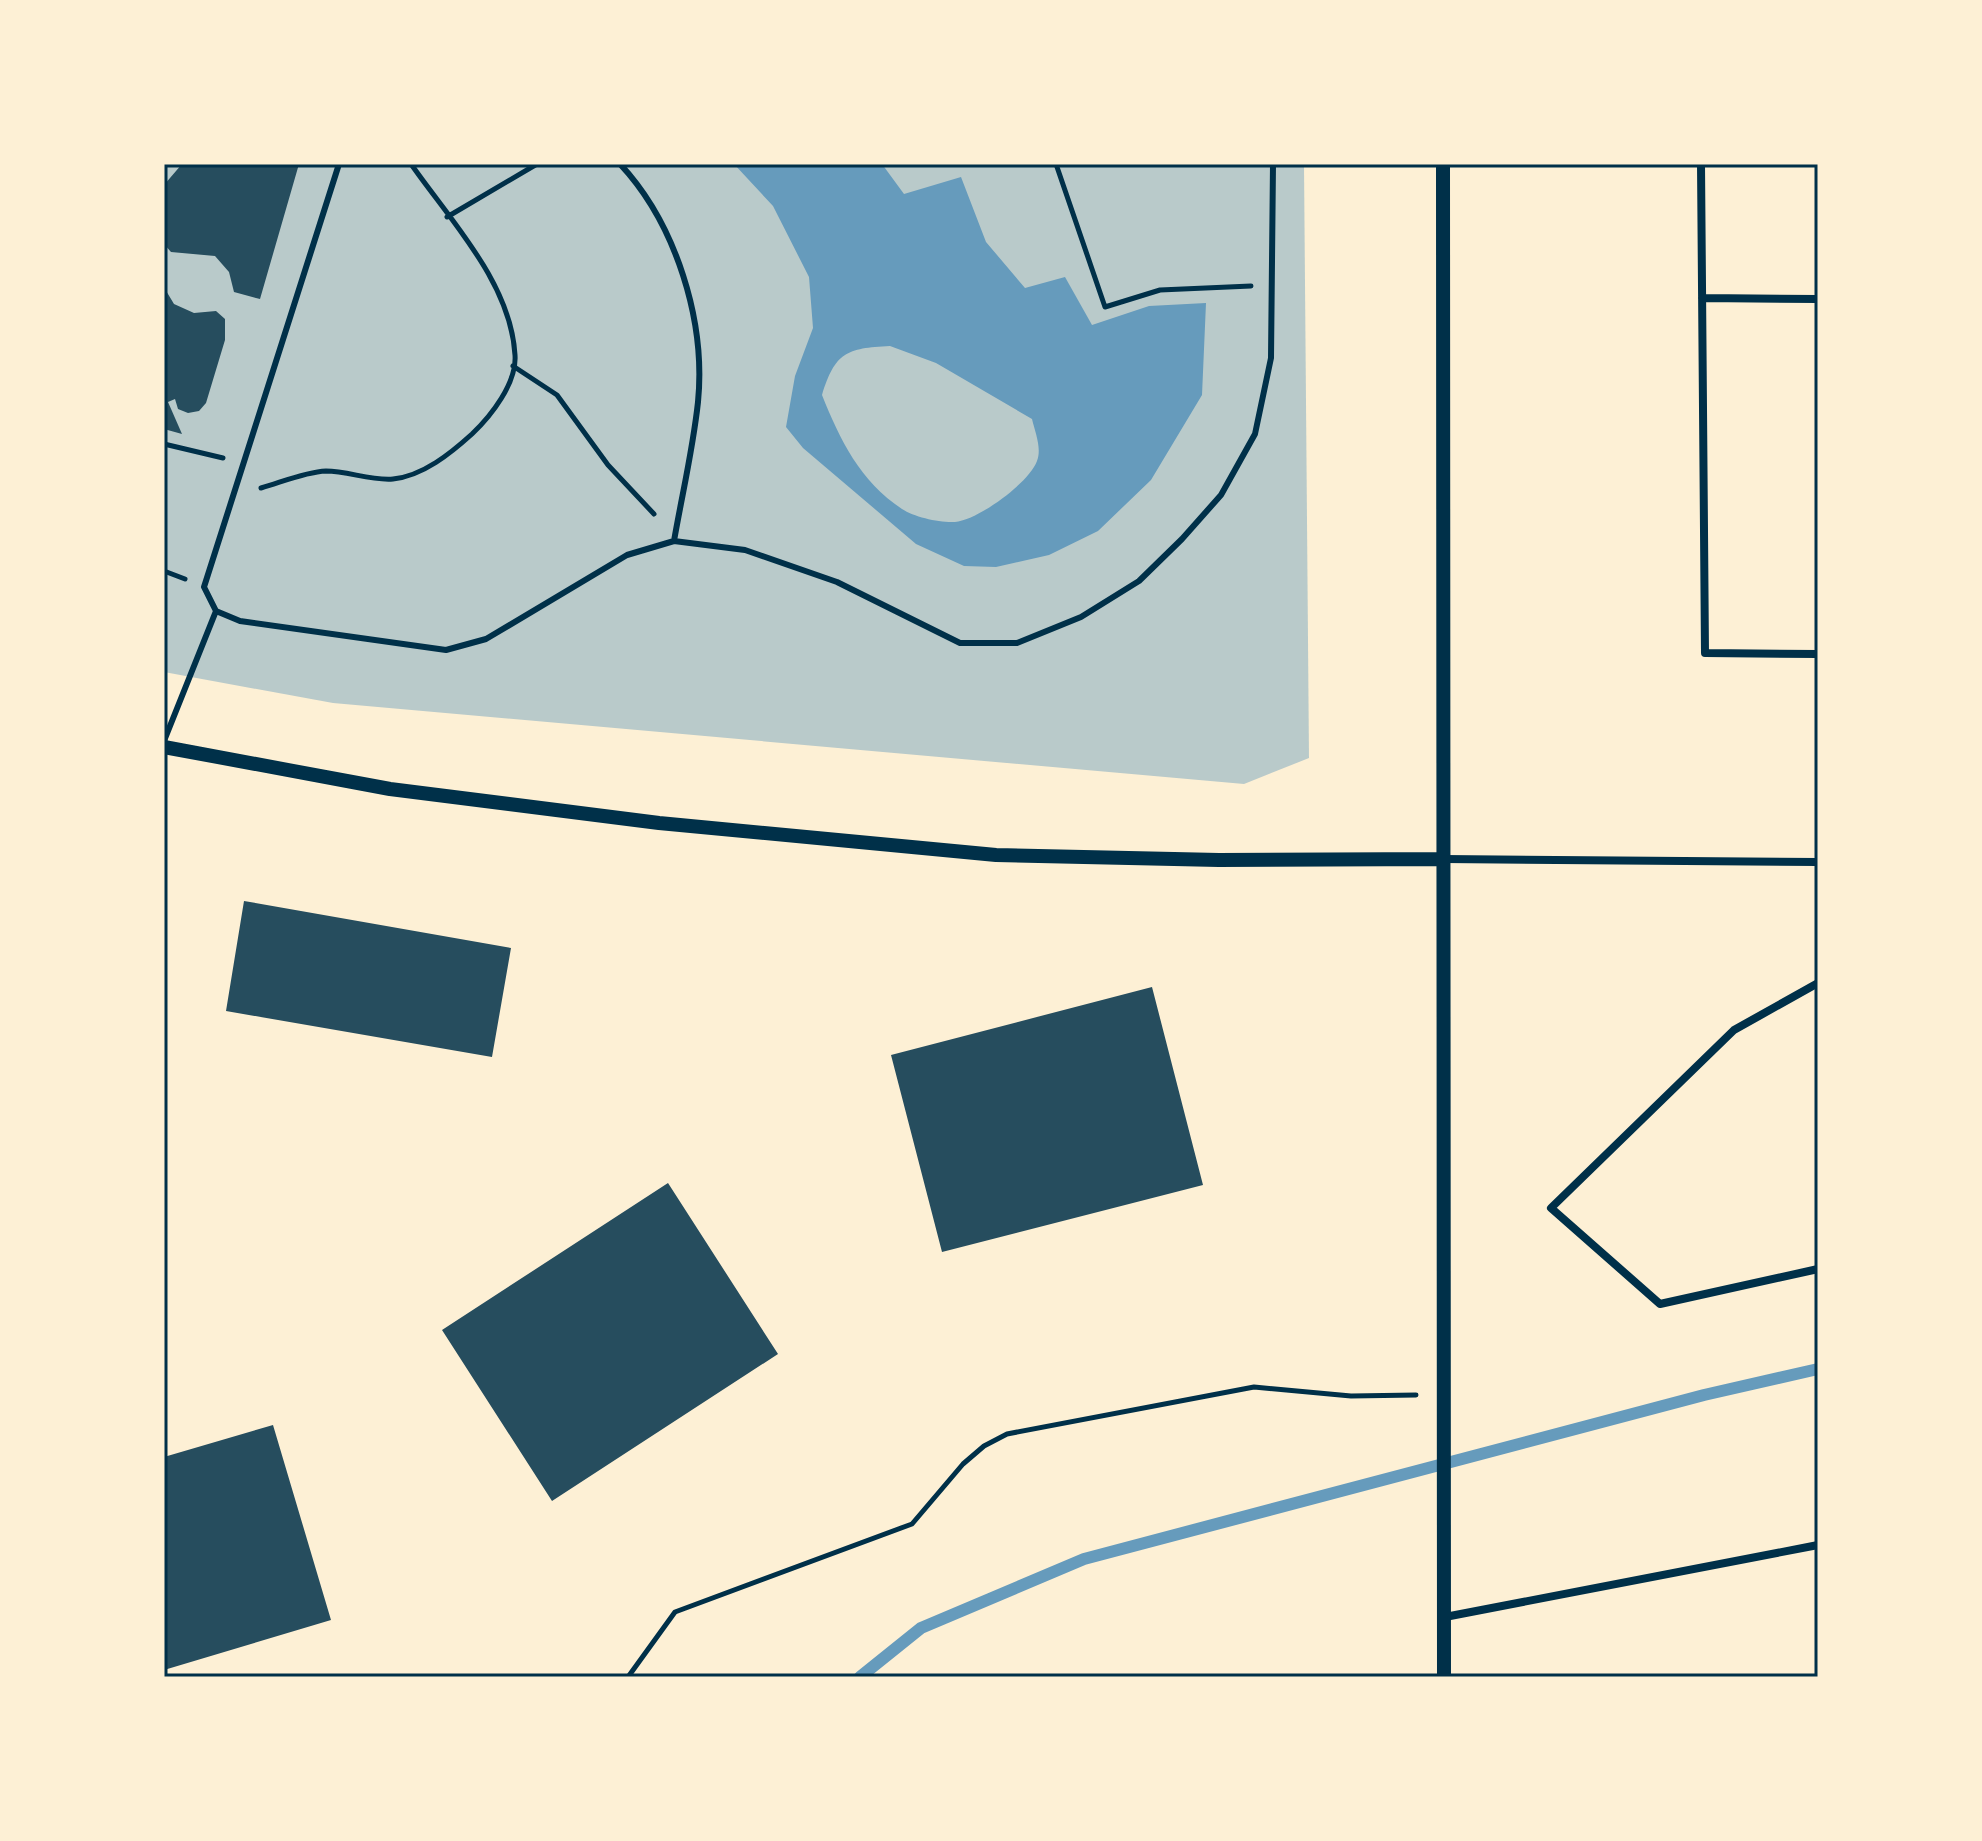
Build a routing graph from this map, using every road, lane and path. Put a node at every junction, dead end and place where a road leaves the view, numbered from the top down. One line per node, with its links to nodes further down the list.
1 (339, 164): 15 (lane)
2 (411, 164): 9 (path)
3 (537, 164): 9 (path)
4 (620, 164): 17 (lane)
5 (1056, 164): 10 (path)
6 (1273, 164): 10 (lane)
7 (1443, 164): 21 (street)
8 (1701, 164): 11 (street)
9 (447, 217): 13 (path)
10 (1272, 285): 17 (lane)
11 (1702, 298): 12 (street); 19 (street)
12 (1818, 299)
13 (513, 366): 16 (path); 17 (path)
14 (164, 444): 15 (path)
15 (244, 463): 16 (lane)
16 (233, 496): 18 (lane)
17 (674, 541): 18 (lane)
18 (216, 611): 20 (lane)
19 (1818, 654)
20 (164, 744): 21 (street)
21 (1444, 859): 22 (street); 25 (street)
22 (1818, 862)
23 (1818, 983): 24 (street)
24 (1818, 1269)
25 (1445, 1394): 27 (street); 28 (path)
26 (1818, 1545): 27 (street)
27 (1445, 1617): 29 (street)
28 (628, 1677)
29 (1444, 1677)

